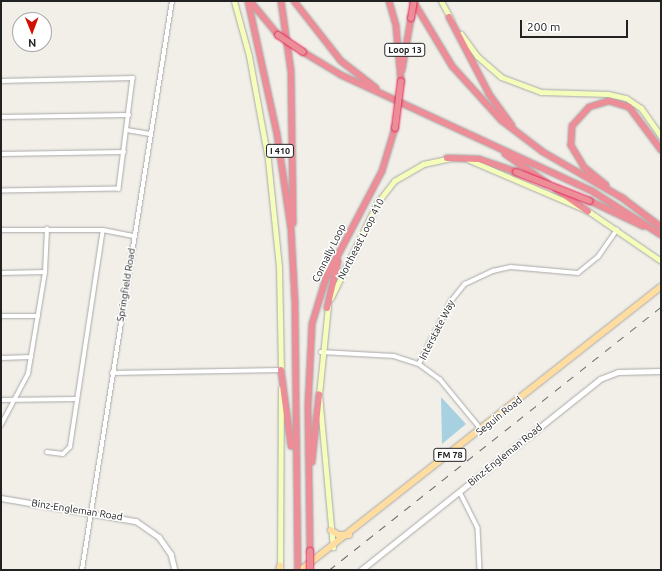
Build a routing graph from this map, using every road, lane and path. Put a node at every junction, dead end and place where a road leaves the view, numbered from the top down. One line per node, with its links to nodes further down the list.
1 (172, 1): 16 (street, Springfield Road)
2 (234, 1): 48 (main road)
3 (249, 1): 12 (highway, bridge); 40 (highway, I 410)
4 (281, 1): 40 (highway)
5 (294, 1): 12 (highway)
6 (389, 1): 11 (highway, Connally Loop)
7 (414, 1): 11 (highway, Loop 13, bridge); 17 (highway)
8 (440, 1): 9 (main road)
9 (449, 17): 17 (highway); 18 (main road)
10 (1, 81): 13 (street)
11 (401, 81): 34 (highway, Connally Loop, bridge)
12 (391, 97): 19 (highway)
13 (129, 115): 14 (street); 15 (street)
14 (1, 118)
15 (127, 130): 16 (street); 21 (street)
16 (150, 134): 33 (street, Springfield Road)
17 (520, 136): 25 (highway)
18 (661, 137)
19 (485, 141): 26 (highway); 32 (highway)
20 (661, 150): 25 (highway)
21 (124, 152): 22 (street); 24 (street)
22 (1, 154)
23 (447, 158): 26 (main road, Northeast Loop 410); 32 (highway, bridge); 41 (main road, Northeast Loop 410)
24 (1, 191)
25 (624, 199): 27 (highway)
26 (588, 211): 31 (main road, Northeast Loop 410)
27 (661, 227)
28 (1, 230): 29 (street)
29 (47, 230): 30 (street); 36 (street)
30 (103, 230): 33 (street); 52 (street)
31 (617, 230): 35 (main road, Northeast Loop 410); 47 (street, Interstate Way)
32 (660, 235)
33 (134, 236): 50 (street, Springfield Road)
34 (344, 243): 41 (highway); 59 (highway, Connally Loop)
35 (661, 262)
36 (45, 272): 37 (street); 43 (street)
37 (1, 273)
38 (661, 282): 39 (main road)
39 (660, 288): 56 (main road, Seguin Road / FM 78)
40 (295, 304): 58 (highway, I 410)
41 (327, 308): 44 (main road, Northeast Loop 410)
42 (1, 316): 43 (street)
43 (38, 316): 45 (street)
44 (321, 352): 47 (street); 51 (main road, Northeast Loop 410)
45 (31, 357): 46 (street); 54 (street)
46 (1, 358)
47 (419, 364): 56 (street)
48 (281, 370): 50 (street); 58 (highway); 66 (main road)
49 (661, 371): 60 (street, Binz-Engleman Road)
50 (112, 373): 62 (street, Springfield Road)
51 (319, 394): 59 (highway); 63 (main road, Northeast Loop 410)
52 (77, 399): 54 (street); 57 (street)
53 (1, 400): 54 (street)
54 (14, 400): 55 (street)
55 (1, 425)
56 (481, 430): 64 (main road, Seguin Road / FM 78)
57 (47, 452)
58 (294, 475): 69 (highway, I 410)
59 (309, 491): 70 (highway, Connally Loop, bridge)
60 (460, 492): 71 (street, Binz-Engleman Road); 72 (street)
61 (1, 498): 62 (street, Binz-Engleman Road)
62 (91, 513): 67 (street, Springfield Road); 68 (street, Binz-Engleman Road)
63 (331, 530): 64 (main road); 65 (main road, Northeast Loop 410)
64 (349, 535): 65 (main road, Seguin Road / FM 78)
65 (333, 547): 69 (main road, Seguin Road / FM 78)
66 (280, 568)
67 (82, 570)
68 (175, 570)
69 (299, 570)
70 (310, 570)
71 (361, 570)
72 (480, 570)

